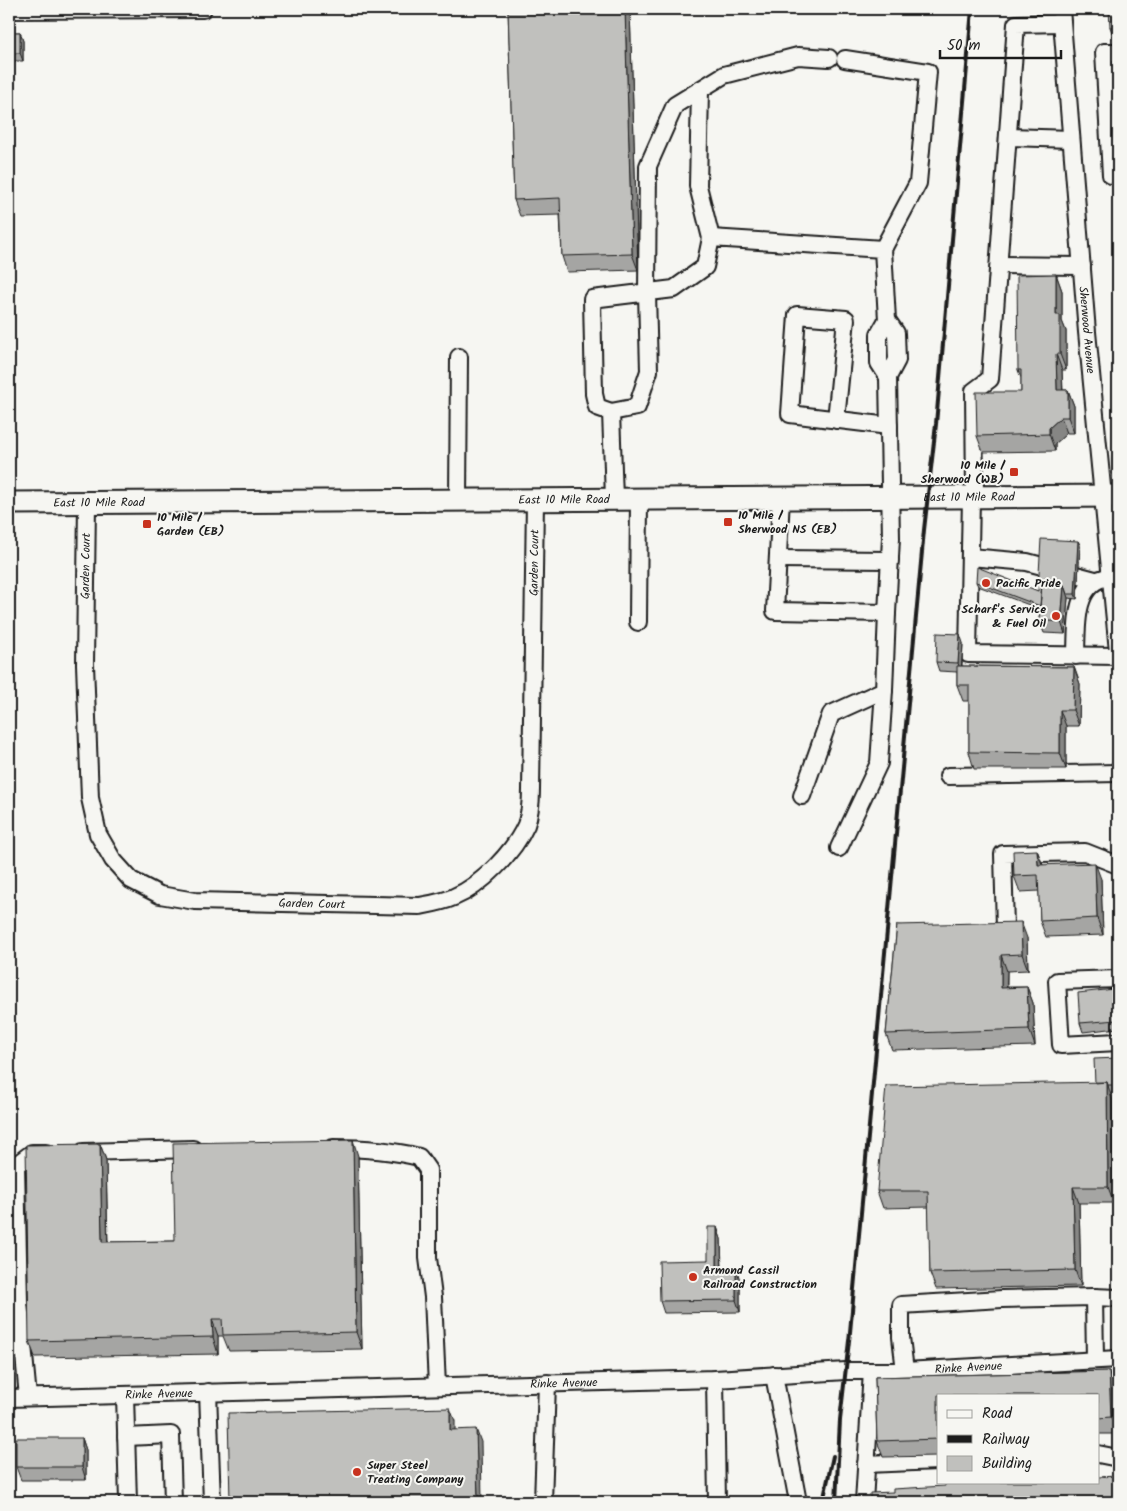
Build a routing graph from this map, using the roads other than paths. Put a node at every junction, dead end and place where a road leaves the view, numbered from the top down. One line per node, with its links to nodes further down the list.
1 (203, 9): 2 (street)
2 (9, 10)
3 (1062, 16): 7 (street); 8 (street, Sherwood Avenue)
4 (1118, 52): 6 (street)
5 (700, 90): 11 (street); 12 (street); 15 (street)
6 (1113, 112): 9 (street)
7 (1008, 138): 8 (street); 13 (street)
8 (1071, 139): 14 (street, Sherwood Avenue)
9 (1114, 150): 10 (street)
10 (1111, 176)
11 (711, 238): 12 (street); 15 (street)
12 (883, 249): 19 (street)
13 (999, 264): 14 (street); 21 (street)
14 (1082, 266): 22 (street, Sherwood Avenue)
15 (647, 293): 17 (street); 17 (street)
16 (458, 357): 27 (street)
17 (610, 412): 24 (street)
18 (836, 420): 18 (street); 19 (street)
19 (889, 426): 20 (street)
20 (890, 497): 21 (main road, East 10 Mile Road); 23 (main road, East 10 Mile Road); 32 (street)
21 (973, 497): 22 (main road, East 10 Mile Road); 30 (street)
22 (1111, 497): 33 (street, Sherwood Avenue)
23 (780, 498): 25 (main road, East 10 Mile Road); 31 (street)
24 (614, 499): 25 (main road, East 10 Mile Road); 26 (main road, East 10 Mile Road)
25 (639, 499): 36 (street)
26 (535, 500): 27 (main road, East 10 Mile Road); 29 (street, Garden Court)
27 (458, 501): 29 (main road, East 10 Mile Road)
28 (9, 503): 29 (main road, East 10 Mile Road)
29 (87, 503)
30 (970, 557): 34 (street); 38 (street)
31 (778, 560): 32 (street); 35 (street)
32 (890, 560): 35 (street)
33 (1115, 576): 34 (street); 37 (street, Sherwood Avenue)
34 (1095, 580): 38 (street)
35 (887, 613): 40 (street)
36 (638, 622)
37 (1118, 651)
38 (1076, 656): 39 (street)
39 (1118, 656)
40 (884, 690): 43 (street); 44 (street)
41 (1118, 773): 42 (street)
42 (948, 776)
43 (802, 796)
44 (839, 848)
45 (1118, 865): 46 (street)
46 (1005, 928)
47 (1118, 979): 48 (street)
48 (1118, 1042)
49 (208, 1148): 63 (street)
50 (313, 1148): 60 (street)
51 (1094, 1297): 52 (street); 53 (street); 56 (street)
52 (1118, 1298)
53 (1095, 1359): 54 (street, Rinke Avenue); 56 (street, Rinke Avenue)
54 (1118, 1359)
55 (872, 1370): 56 (street, Rinke Avenue); 57 (street, Rinke Avenue); 69 (street)
56 (905, 1370)
57 (774, 1375): 58 (street, Rinke Avenue); 75 (street)
58 (715, 1379): 59 (street, Rinke Avenue); 74 (street)
59 (547, 1384): 60 (street, Rinke Avenue); 73 (street)
60 (437, 1386): 61 (street, Rinke Avenue)
61 (208, 1392): 62 (street, Rinke Avenue); 72 (street)
62 (125, 1395): 63 (street, Rinke Avenue); 65 (street)
63 (28, 1397): 64 (street, Rinke Avenue)
64 (9, 1398)
65 (126, 1437): 70 (street); 71 (street)
66 (1100, 1454): 67 (street)
67 (1118, 1458)
68 (937, 1461): 69 (street)
69 (866, 1464): 76 (street)
70 (128, 1502)
71 (172, 1502)
72 (212, 1502)
73 (543, 1502)
74 (718, 1502)
75 (798, 1502)
76 (864, 1502)

